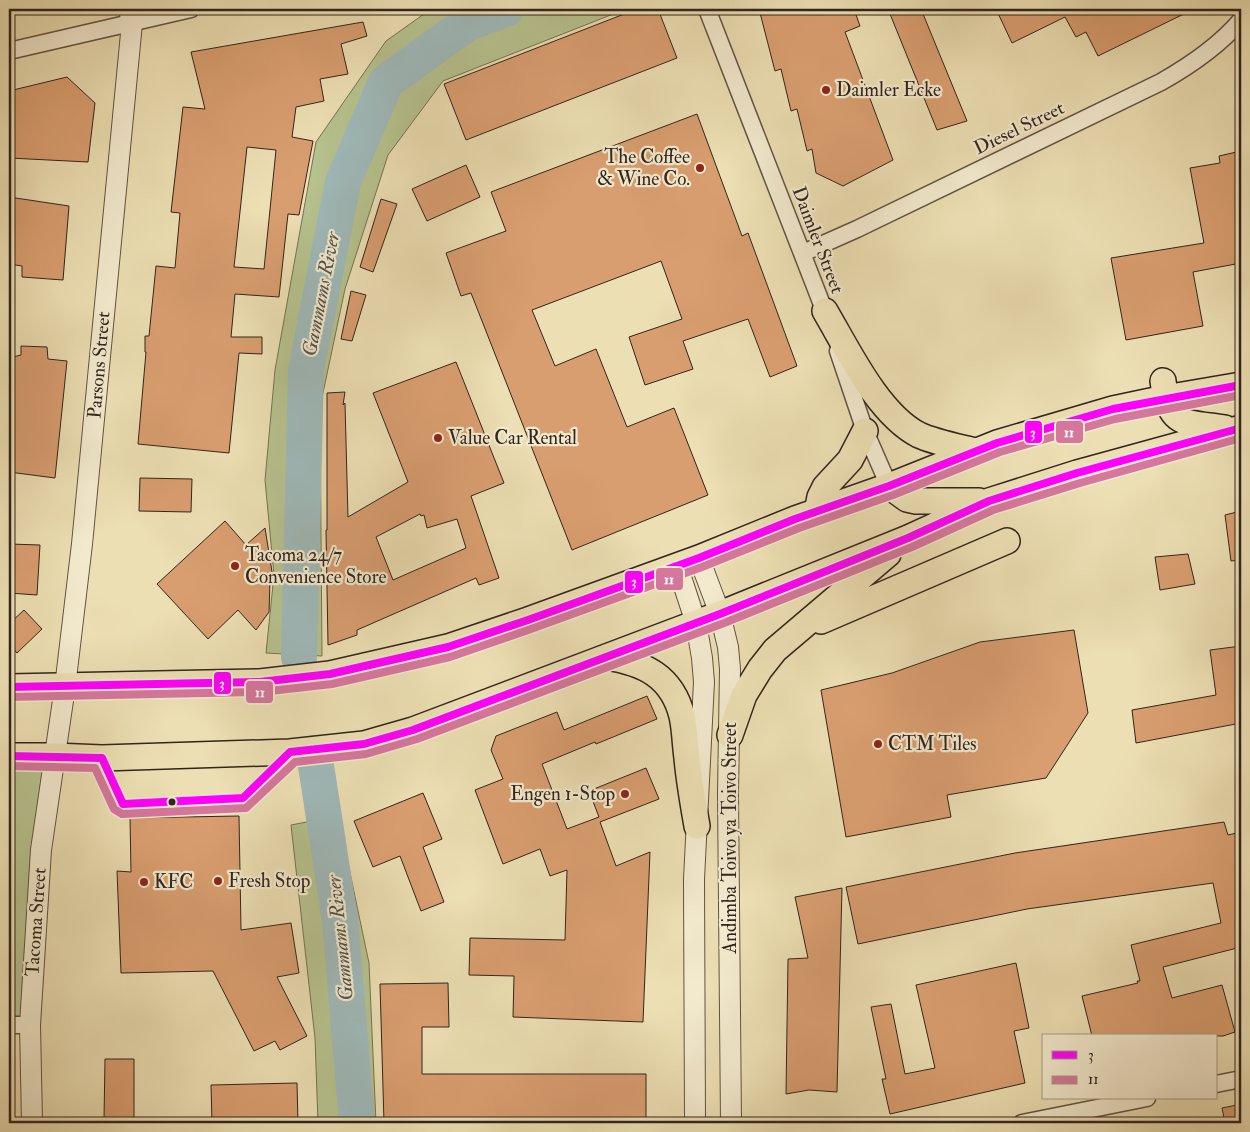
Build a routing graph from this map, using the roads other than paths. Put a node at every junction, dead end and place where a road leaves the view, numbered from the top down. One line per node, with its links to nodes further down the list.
1 (191, 9): 3 (street)
2 (707, 9): 6 (street, Daimler Street)
3 (130, 16): 5 (street); 24 (street, Parsons Street)
4 (1241, 20): 6 (street, Diesel Street)
5 (9, 51)
6 (803, 253): 7 (street, Daimler Street)
7 (825, 311): 11 (street, Daimler Street); 12 (main road)
8 (1241, 385): 9 (main road)
9 (1164, 389): 10 (main road); 12 (main road)
10 (1237, 429): 14 (main road)
11 (865, 431): 13 (street, Daimler Street); 15 (main road)
12 (975, 451): 13 (main road)
13 (889, 486): 14 (main road); 15 (main road)
14 (989, 501): 16 (main road)
15 (817, 512): 18 (main road)
16 (908, 538): 19 (main road); 21 (main road)
17 (1007, 541): 21 (main road)
18 (688, 562): 19 (street, Andimba Toivo ya Toivo Street); 20 (street, Andimba Toivo ya Toivo Street); 24 (main road)
19 (720, 614): 20 (main road); 26 (street, Andimba Toivo ya Toivo Street)
20 (696, 623): 22 (main road); 29 (street, Andimba Toivo ya Toivo Street)
21 (795, 633): 26 (main road)
22 (606, 657): 28 (main road); 29 (main road)
23 (9, 687): 24 (main road)
24 (65, 687): 25 (street, Parsons Street)
25 (59, 721): 28 (street, Tacoma Street)
26 (730, 734): 37 (street, Andimba Toivo ya Toivo Street)
27 (9, 756): 28 (main road)
28 (54, 756): 31 (street, Tacoma Street)
29 (697, 826): 36 (street, Andimba Toivo ya Toivo Street)
30 (9, 1025): 31 (street)
31 (30, 1025): 35 (street, Tacoma Street)
32 (1241, 1079): 33 (street)
33 (1218, 1084)
34 (1137, 1100): 38 (street)
35 (32, 1123)
36 (695, 1123)
37 (730, 1123)
38 (1022, 1123)

